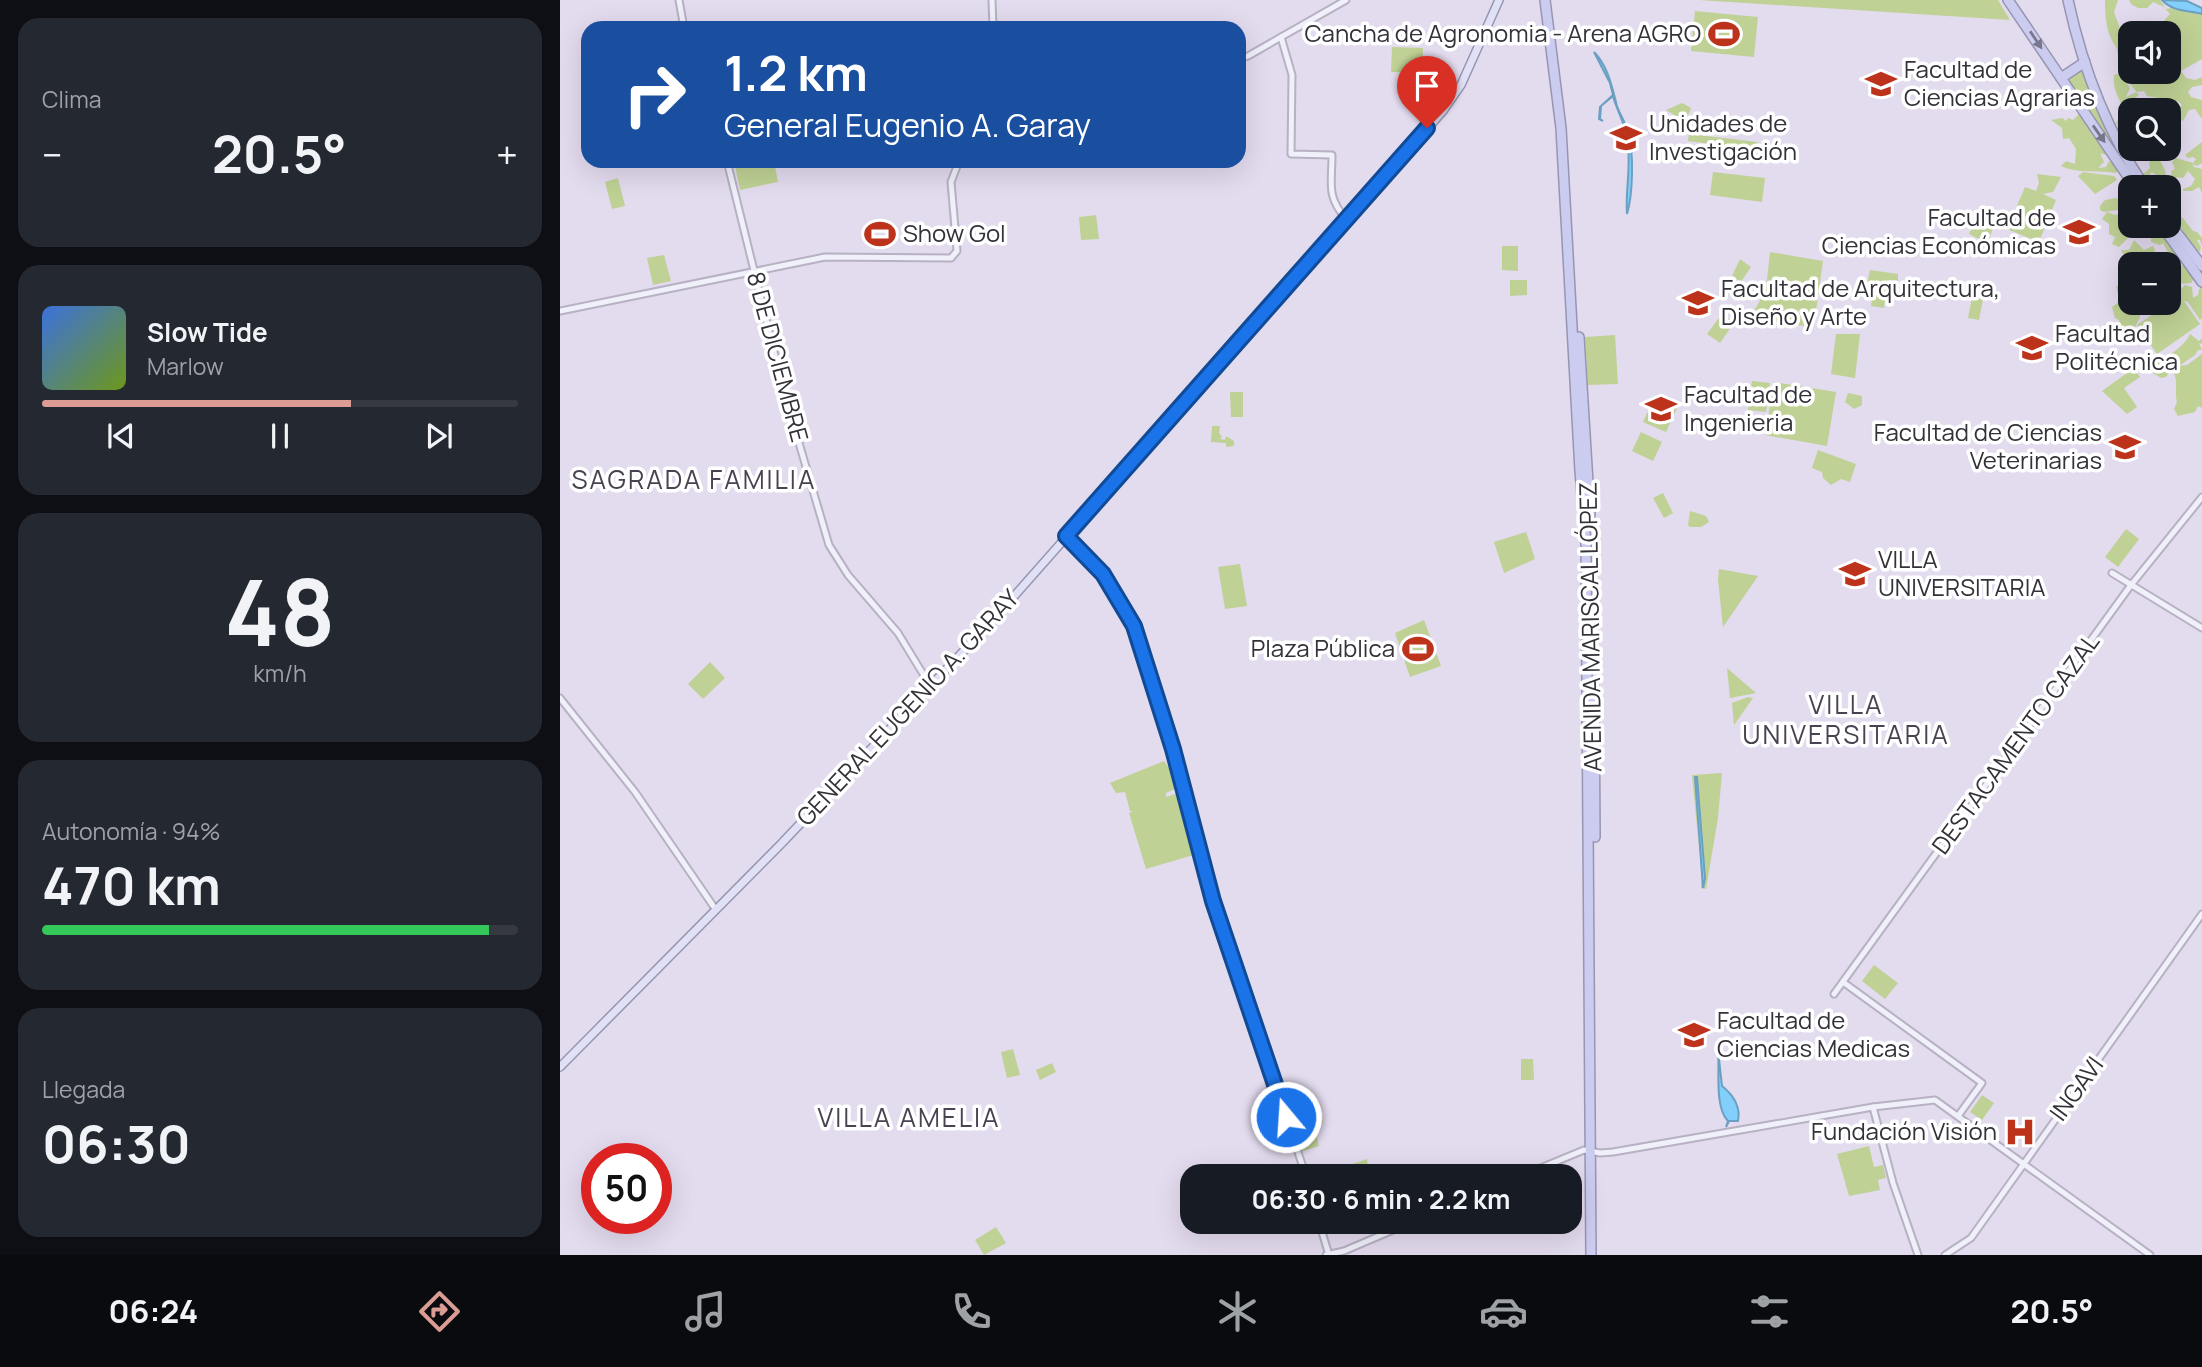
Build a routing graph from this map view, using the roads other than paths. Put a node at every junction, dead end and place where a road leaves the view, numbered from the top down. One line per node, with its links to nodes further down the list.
1 (679, 0): 9 (street)
2 (992, 0): 10 (street)
3 (1499, 0): 19 (main road, GENERAL EUGENIO A. GARAY)
4 (1545, 0): 33 (highway)
5 (1550, 0): 42 (highway, AVENIDA MARISCAL LÓPEZ)
6 (2008, 0): 14 (highway, one-way to 14)
7 (2068, 0): 13 (highway)
8 (1341, 1): 11 (street)
9 (683, 21)
10 (993, 21)
11 (1281, 37): 12 (street); 19 (street)
12 (1246, 57)
13 (2085, 62): 14 (highway); 18 (highway)
14 (2061, 78): 17 (highway, one-way to 17)
15 (729, 168): 23 (street, 8 DE DICIEMBRE)
16 (956, 168): 23 (street)
17 (2127, 175)
18 (2138, 175)
19 (1346, 219): 27 (main road, GENERAL EUGENIO A. GARAY)
20 (2171, 238): 24 (highway)
21 (2181, 238): 22 (highway)
22 (2202, 266)
23 (754, 273): 25 (street); 31 (street, 8 DE DICIEMBRE)
24 (2202, 282)
25 (560, 311)
26 (2202, 497): 29 (street, DESTACAMENTO CAZAL)
27 (1066, 536): 31 (main road, GENERAL EUGENIO A. GARAY); 44 (street)
28 (2112, 573): 29 (street)
29 (2131, 584): 30 (street); 37 (street, DESTACAMENTO CAZAL)
30 (2202, 628)
31 (931, 687): 34 (main road, GENERAL EUGENIO A. GARAY)
32 (560, 698): 34 (street)
33 (1590, 891): 35 (highway); 42 (highway, AVENIDA MARISCAL LÓPEZ)
34 (716, 910): 39 (main road, GENERAL EUGENIO A. GARAY)
35 (1588, 910)
36 (2202, 914): 43 (street, INGAVI)
37 (1843, 982): 38 (street, DESTACAMENTO CAZAL); 41 (street)
38 (1834, 994)
39 (560, 1067)
40 (1873, 1107): 41 (street); 42 (street); 51 (street)
41 (1958, 1116): 43 (street)
42 (1594, 1151): 45 (street); 49 (highway, AVENIDA MARISCAL LÓPEZ); 50 (highway, AVENIDA MARISCAL LÓPEZ)
43 (2024, 1163): 52 (street, INGAVI); 53 (street)
44 (1302, 1164)
45 (1550, 1164)
46 (1322, 1234): 48 (street)
47 (1384, 1234): 48 (street)
48 (1328, 1255)
49 (1591, 1255)
50 (1597, 1255)
51 (1918, 1255)
52 (1945, 1255)
53 (2150, 1255)

